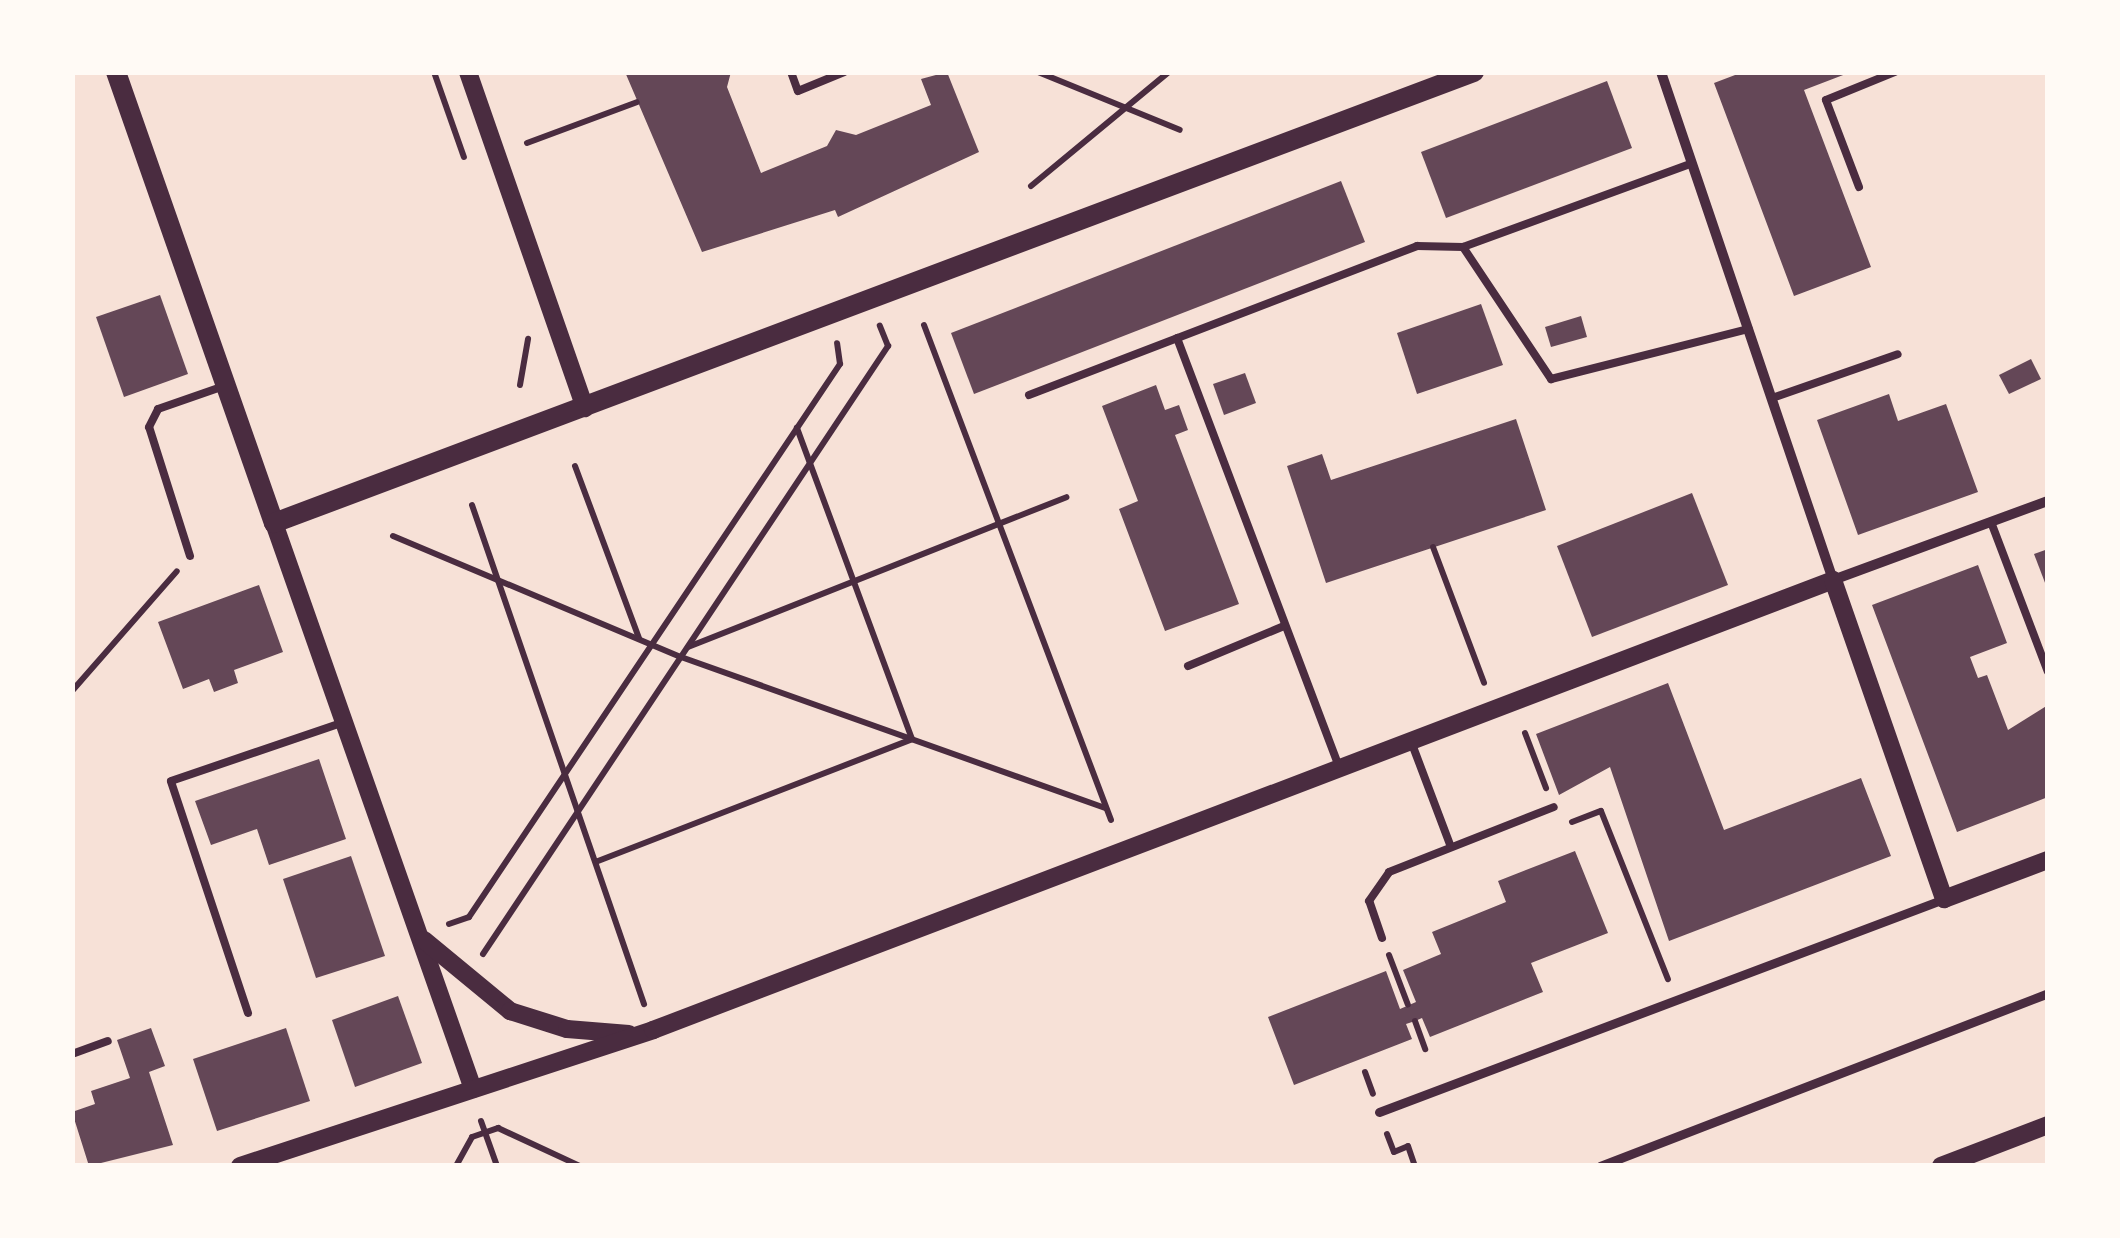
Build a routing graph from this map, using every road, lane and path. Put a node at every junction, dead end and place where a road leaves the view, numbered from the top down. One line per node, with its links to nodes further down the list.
1 (116, 72): 27 (main road)
2 (434, 72): 15 (path)
3 (468, 72): 31 (street)
4 (791, 72): 5 (lane)
5 (844, 72)
6 (1038, 72): 12 (path)
7 (1169, 72): 12 (path)
8 (1474, 72): 31 (main road)
9 (1660, 72): 16 (street)
10 (1896, 72): 18 (lane)
11 (637, 102): 14 (path)
12 (1126, 108): 13 (path); 17 (path)
13 (1180, 130)
14 (527, 143)
15 (466, 162)
16 (1692, 162): 19 (lane); 22 (street)
17 (1031, 186)
18 (1859, 187)
19 (1463, 247): 22 (lane); 25 (lane)
20 (522, 324): 28 (path)
21 (924, 326): 40 (path)
22 (1749, 329): 30 (street)
23 (866, 330): 33 (path)
24 (849, 338): 32 (path)
25 (1177, 338): 29 (lane); 47 (lane)
26 (1898, 354): 30 (lane)
27 (226, 385): 39 (main road); 43 (lane)
28 (520, 385)
29 (1029, 394)
30 (1772, 398): 45 (street)
31 (585, 408): 39 (main road)
32 (797, 428): 33 (path); 49 (path)
33 (810, 462): 46 (path); 50 (path)
34 (575, 466): 48 (path)
35 (1066, 498): 40 (path)
36 (2048, 501): 38 (street)
37 (472, 505): 44 (path)
38 (1991, 522): 45 (street); 53 (lane)
39 (274, 523): 56 (street)
40 (1000, 525): 46 (path); 63 (path)
41 (393, 536): 44 (path)
42 (1433, 547): 55 (path)
43 (190, 556): 54 (path)
44 (499, 577): 48 (path); 61 (path)
45 (1832, 580): 55 (street); 69 (street)
46 (854, 582): 50 (path); 58 (path)
47 (1284, 626): 52 (lane); 60 (lane)
48 (639, 639): 49 (path)
49 (652, 645): 51 (path); 61 (path)
50 (687, 648): 51 (path)
51 (681, 658): 58 (path); 64 (path)
52 (1188, 666)
53 (2048, 672)
54 (72, 691)
55 (1494, 710): 59 (street)
56 (344, 722): 71 (street); 77 (lane)
57 (1524, 734): 62 (path)
58 (912, 739): 63 (path); 68 (path)
59 (1412, 742): 60 (street); 66 (lane)
60 (1341, 770): 79 (street)
61 (566, 772): 64 (path); 70 (path)
62 (1554, 807): 66 (lane); 75 (path)
63 (1106, 808): 65 (path)
64 (579, 810): 68 (path); 73 (path)
65 (1111, 820)
66 (1451, 847): 72 (lane)
67 (2048, 860): 69 (street)
68 (598, 861): 79 (path)
69 (1944, 899): 75 (street)
70 (454, 922)
71 (419, 935): 79 (street); 83 (street)
72 (1382, 938): 76 (path)
73 (480, 959)
74 (2048, 993): 92 (street)
75 (1676, 1001): 84 (street)
76 (1408, 1005)
77 (248, 1013)
78 (1414, 1021): 81 (path)
79 (646, 1032): 83 (street)
80 (108, 1041): 82 (lane)
81 (1425, 1049)
82 (72, 1054)
83 (473, 1089): 88 (street)
84 (1379, 1112)
85 (481, 1121): 87 (path)
86 (2048, 1125): 93 (street)
87 (485, 1132): 89 (path); 90 (path); 91 (path)
88 (240, 1166)
89 (456, 1166)
90 (497, 1166)
91 (580, 1166)
92 (1600, 1166)
93 (1941, 1166)

